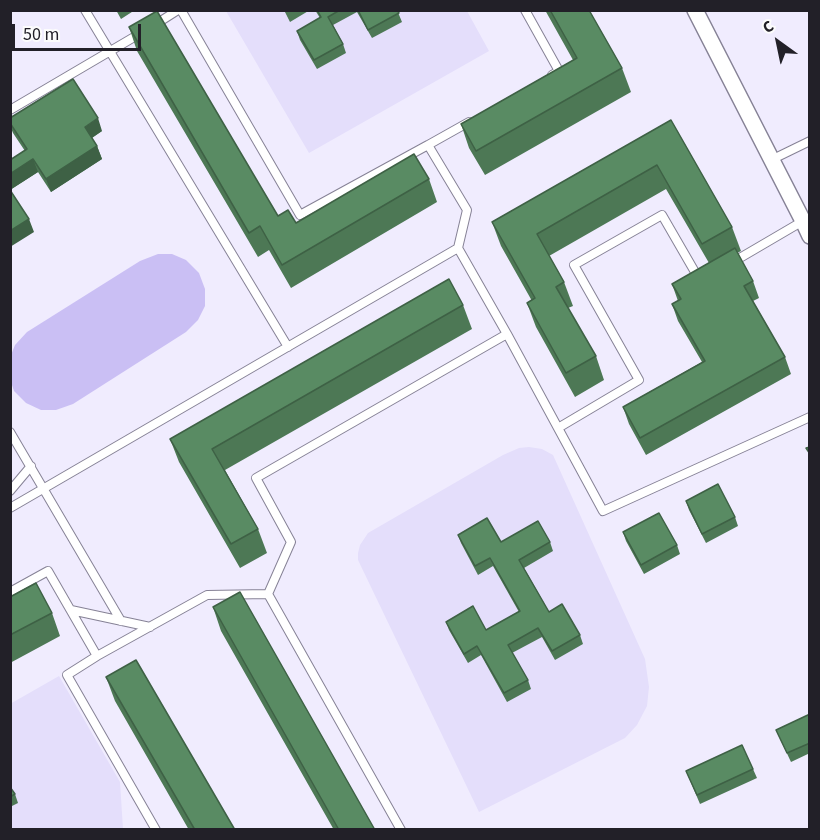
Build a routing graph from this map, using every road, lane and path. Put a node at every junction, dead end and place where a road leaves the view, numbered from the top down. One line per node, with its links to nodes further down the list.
1 (85, 10): 5 (lane)
2 (179, 10): 5 (lane); 10 (lane)
3 (525, 10): 6 (lane)
4 (695, 10): 11 (street)
5 (110, 51): 7 (lane); 18 (lane)
6 (549, 77)
7 (10, 110)
8 (478, 116): 10 (lane)
9 (810, 141): 11 (lane)
10 (428, 145): 14 (lane)
11 (771, 160): 12 (street)
12 (803, 221): 13 (street); 15 (lane)
13 (810, 236)
14 (458, 248): 17 (lane); 18 (lane)
15 (721, 268)
16 (710, 274): 20 (lane)
17 (507, 334): 20 (lane); 27 (lane)
18 (288, 347): 23 (lane)
19 (810, 417): 20 (lane)
20 (558, 428)
21 (10, 432): 22 (lane)
22 (31, 466): 23 (lane); 24 (lane)
23 (44, 488): 25 (lane); 29 (lane)
24 (10, 491)
25 (10, 507)
26 (10, 592): 28 (lane)
27 (268, 594): 30 (lane); 33 (lane)
28 (71, 610): 29 (lane); 31 (lane)
29 (121, 621): 30 (lane)
30 (150, 627): 31 (lane)
31 (97, 656): 32 (lane)
32 (156, 830)
33 (401, 830)

